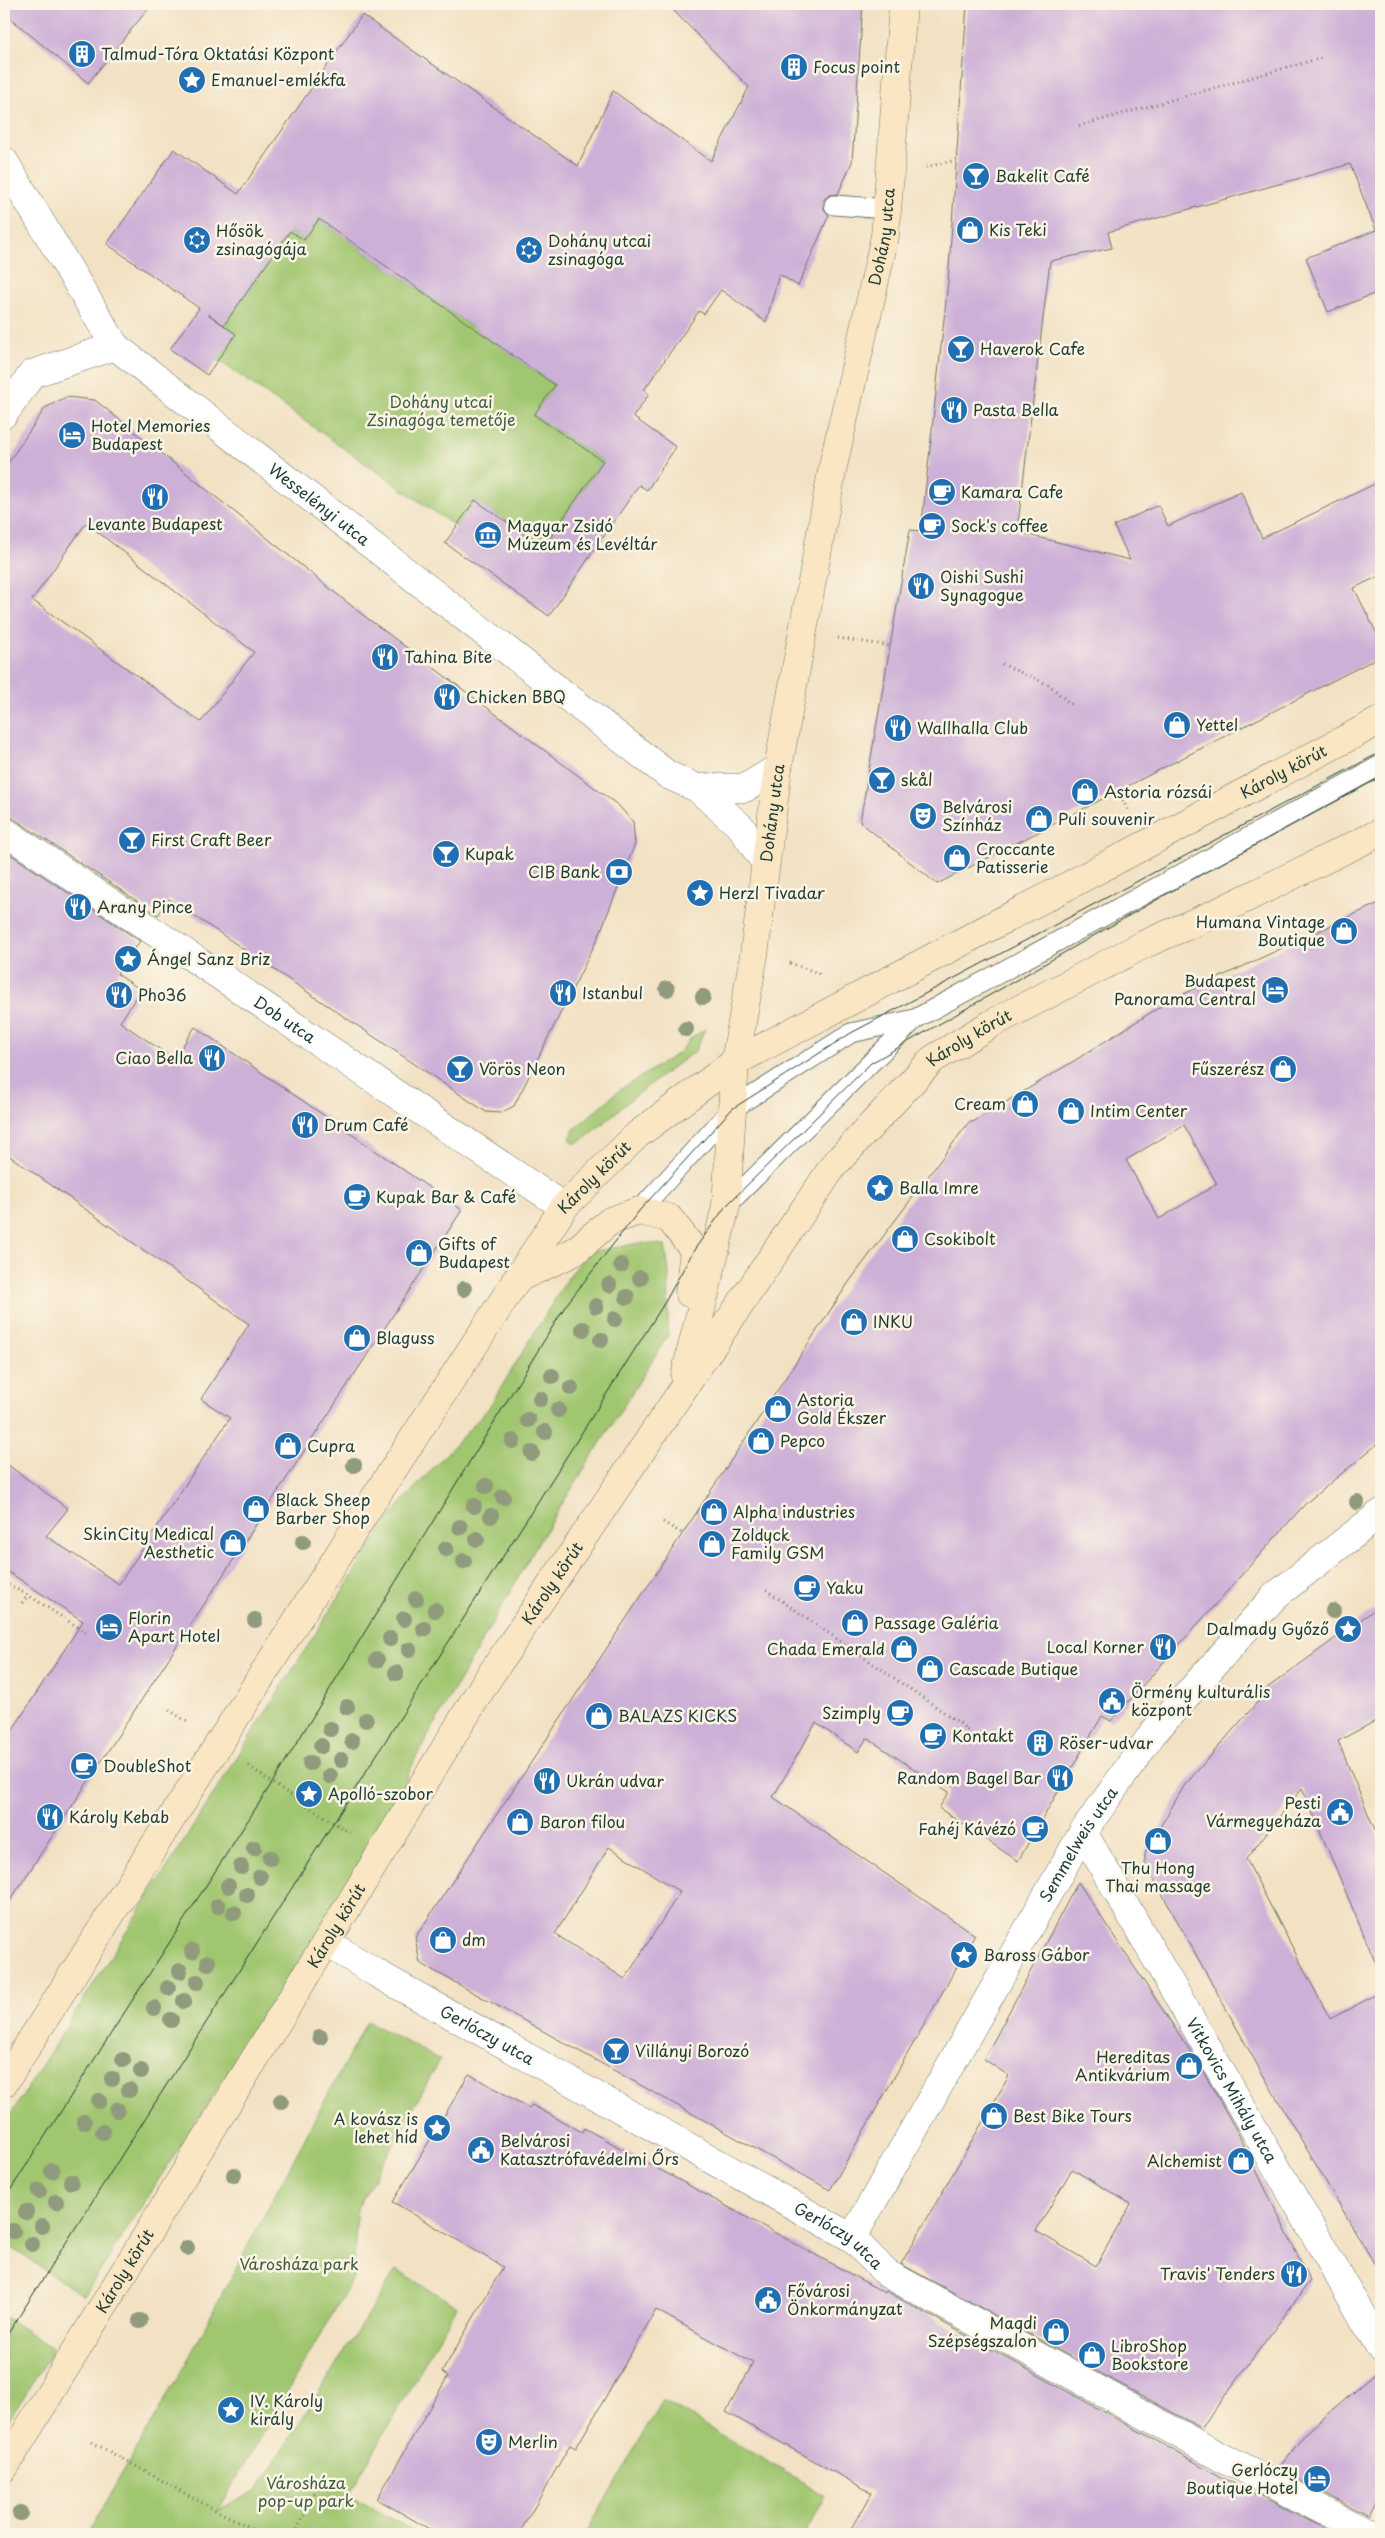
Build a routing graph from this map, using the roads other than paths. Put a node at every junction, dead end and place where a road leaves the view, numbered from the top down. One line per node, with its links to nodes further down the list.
1 (903, 4): 4 (main road, Dohány utca)
2 (4, 161): 5 (street, Wesselényi utca)
3 (834, 205): 4 (lane)
4 (889, 209): 9 (main road, Dohány utca)
5 (115, 346): 6 (street); 10 (street, Wesselényi utca)
6 (4, 414)
7 (1381, 720): 15 (main road, Károly körút)
8 (1381, 765): 14 (lane)
9 (778, 768): 10 (street, Wesselényi utca); 13 (main road, Dohány utca)
10 (697, 788): 13 (street, Wesselényi utca)
11 (4, 831): 18 (street, Dob utca)
12 (1381, 832): 21 (main road, Károly körút)
13 (764, 861): 15 (main road, Dohány utca)
14 (915, 1019): 16 (lane); 17 (lane)
15 (735, 1062): 16 (main road, Károly körút); 18 (main road, Károly körút)
16 (732, 1109): 17 (main road, Károly körút); 19 (lane)
17 (726, 1206): 21 (main road, Károly körút)
18 (564, 1207): 20 (main road, Károly körút)
19 (639, 1211): 20 (main road); 21 (main road)
20 (516, 1279): 25 (main road, Károly körút)
21 (681, 1392): 24 (main road, Károly körút)
22 (1381, 1513): 23 (street, Semmelweis utca)
23 (1083, 1832): 26 (street, Semmelweis utca); 27 (street, Vitkovics Mihály utca)
24 (326, 1942): 26 (street, Gerlóczy utca); 28 (main road, Károly körút)
25 (4, 2084)
26 (852, 2238): 29 (street, Gerlóczy utca)
27 (1381, 2349)
28 (4, 2468)
29 (1379, 2534)

